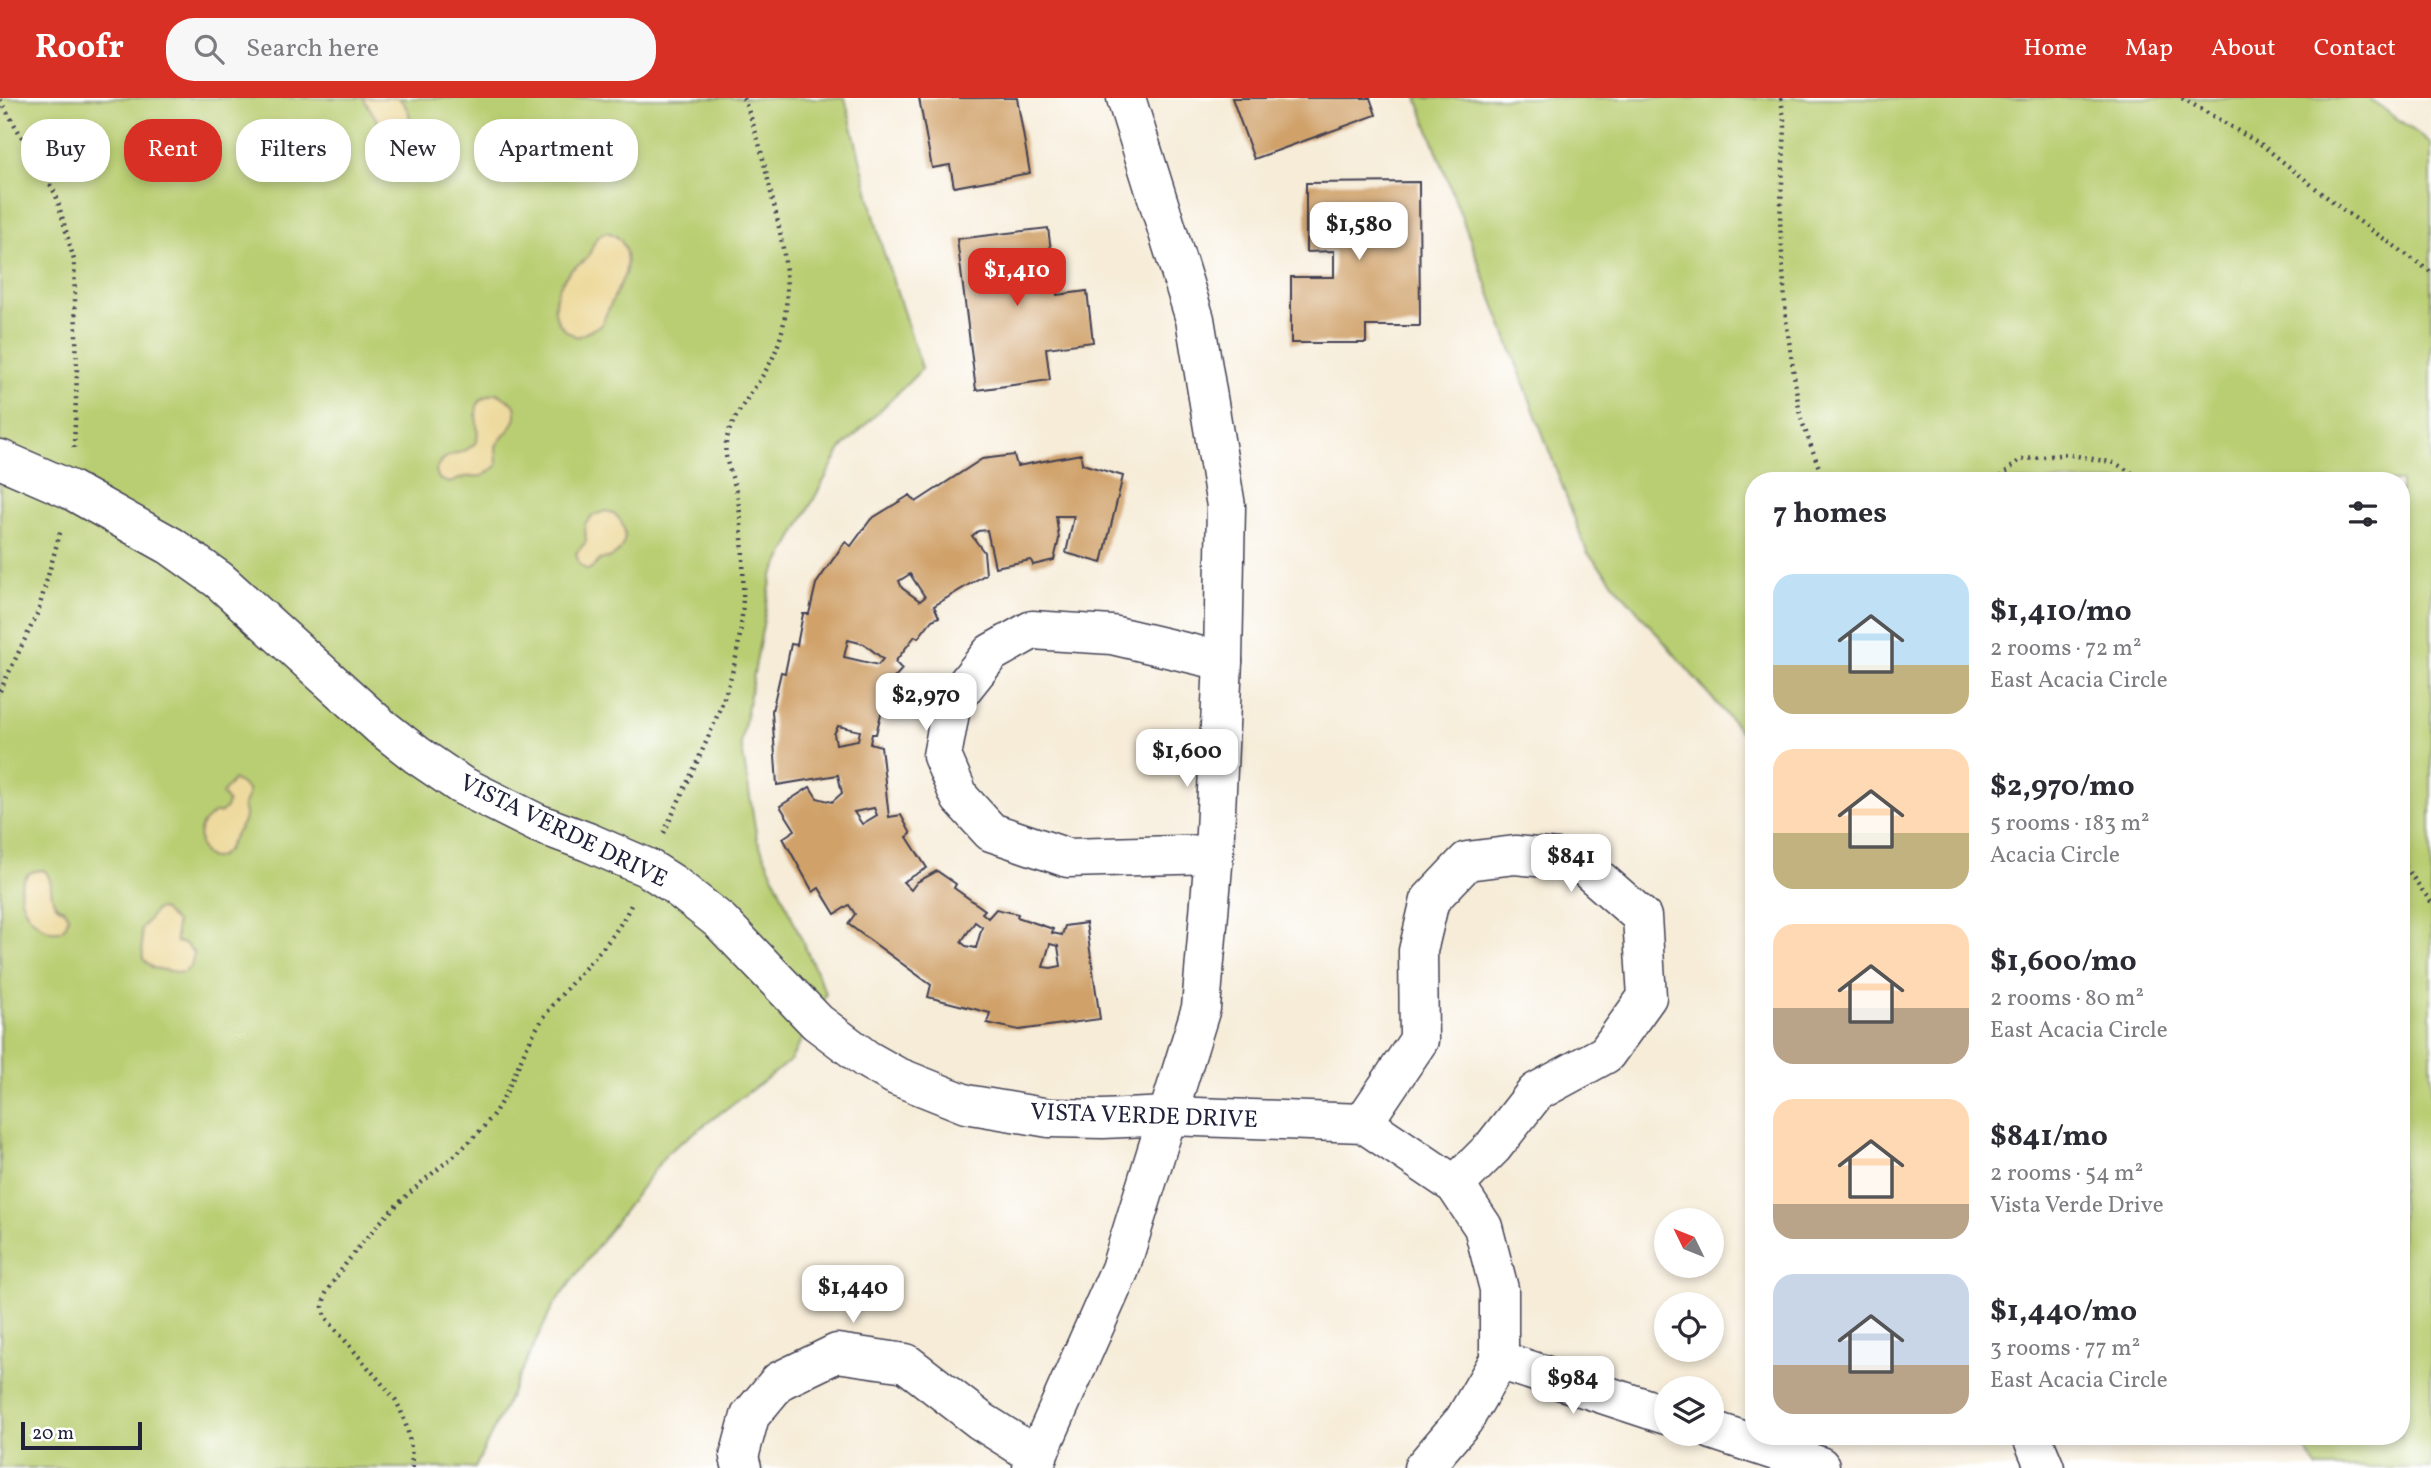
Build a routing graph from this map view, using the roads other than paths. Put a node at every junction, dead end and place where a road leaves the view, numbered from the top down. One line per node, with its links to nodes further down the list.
1 (1126, 98): 3 (street)
2 (0, 459): 5 (street, VISTA VERDE DRIVE)
3 (1223, 661): 4 (street); 4 (street)
4 (1214, 854): 5 (street)
5 (1169, 1116): 6 (street, VISTA VERDE DRIVE); 15 (street)
6 (1363, 1123): 7 (street); 7 (street)
7 (1455, 1185): 8 (street)
8 (1499, 1360): 9 (street); 17 (street)
9 (1654, 1411)
10 (1724, 1433): 11 (street)
11 (1745, 1438)
12 (1775, 1445): 14 (street)
13 (2035, 1445): 18 (street)
14 (1825, 1457)
15 (1035, 1463): 16 (street)
16 (742, 1468)
17 (1423, 1468)
18 (2045, 1468)

